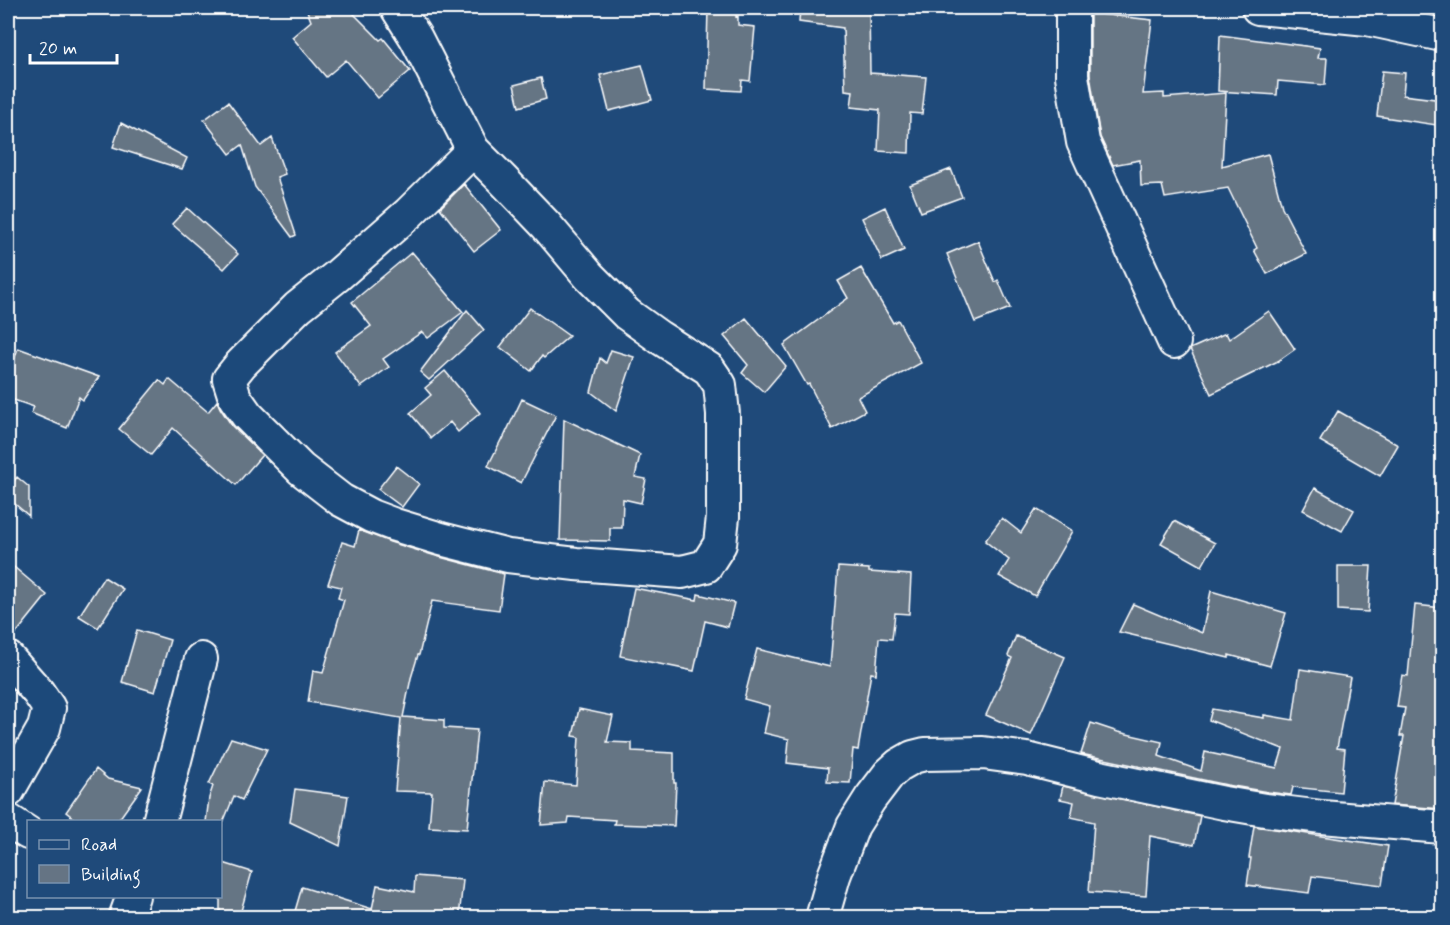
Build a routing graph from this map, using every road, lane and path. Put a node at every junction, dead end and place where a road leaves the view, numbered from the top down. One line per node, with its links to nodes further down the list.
1 (397, 8): 6 (street)
2 (1072, 8): 7 (street)
3 (1258, 8): 4 (street)
4 (1368, 13): 5 (street)
5 (1443, 35)
6 (473, 150): 6 (street)
7 (1174, 342)
8 (8, 658): 10 (street)
9 (201, 659): 12 (street)
10 (8, 791)
11 (8, 820): 14 (street)
12 (160, 820)
13 (1443, 827): 15 (street)
14 (27, 832)
15 (822, 918)

